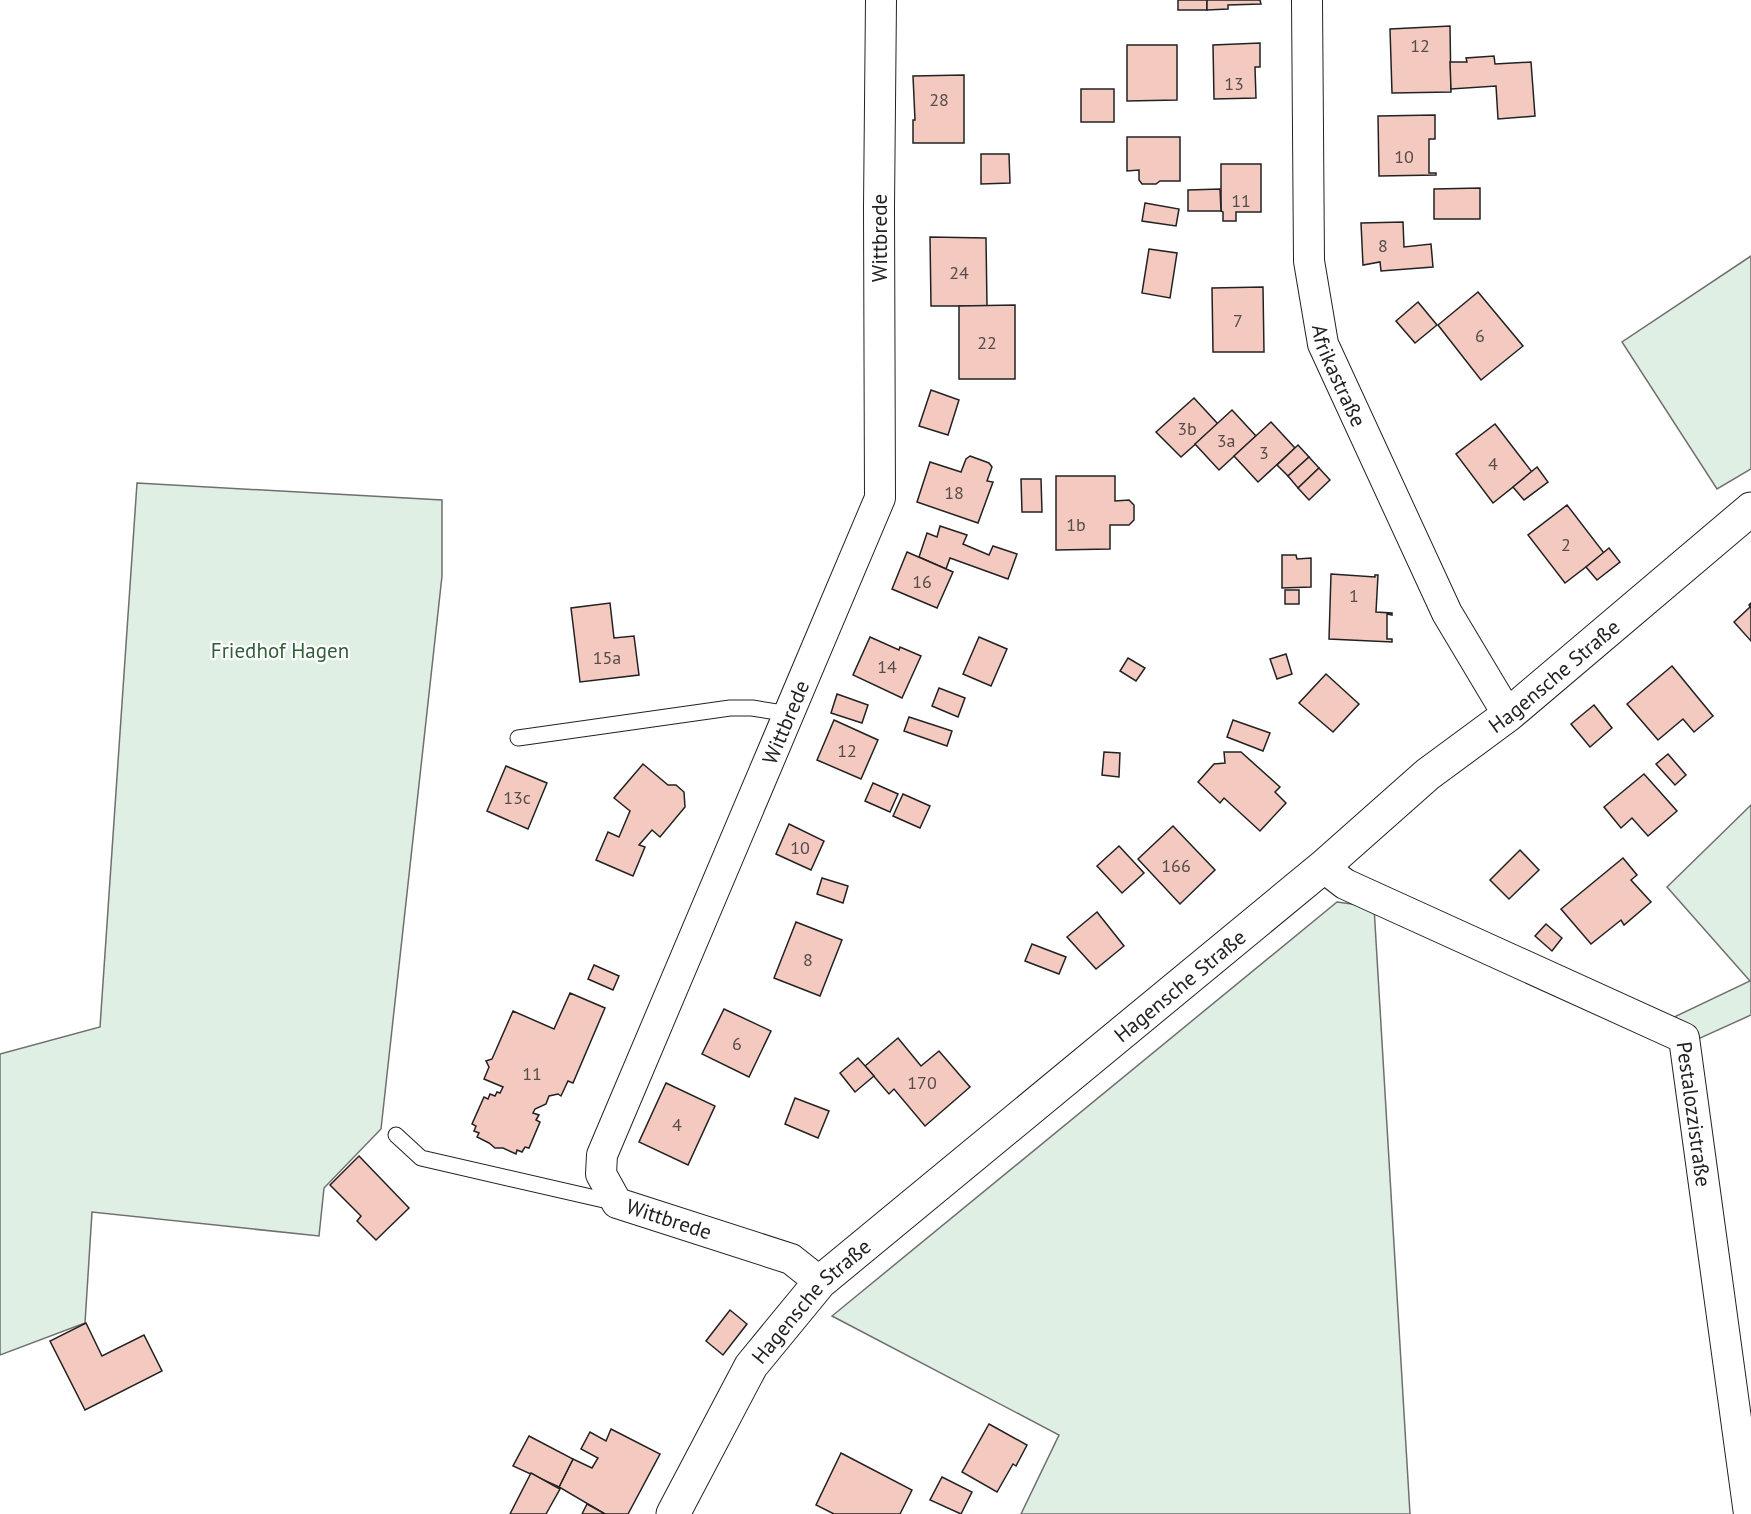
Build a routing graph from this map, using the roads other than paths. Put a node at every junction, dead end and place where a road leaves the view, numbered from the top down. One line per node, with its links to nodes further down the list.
1 (881, 0): 4 (street, Wittbrede)
2 (1307, 0): 5 (street, Afrikastraße)
3 (1751, 509): 5 (street, Hagensche Straße)
4 (789, 714): 6 (lane); 9 (street, Wittbrede)
5 (1508, 715): 7 (street, Hagensche Straße)
6 (518, 738)
7 (1323, 867): 10 (street, Hagensche Straße); 12 (street, Pestalozzistraße)
8 (396, 1135): 9 (lane)
9 (617, 1203): 10 (street, Wittbrede)
10 (820, 1282): 11 (street, Hagensche Straße)
11 (673, 1514)
12 (1749, 1514)

